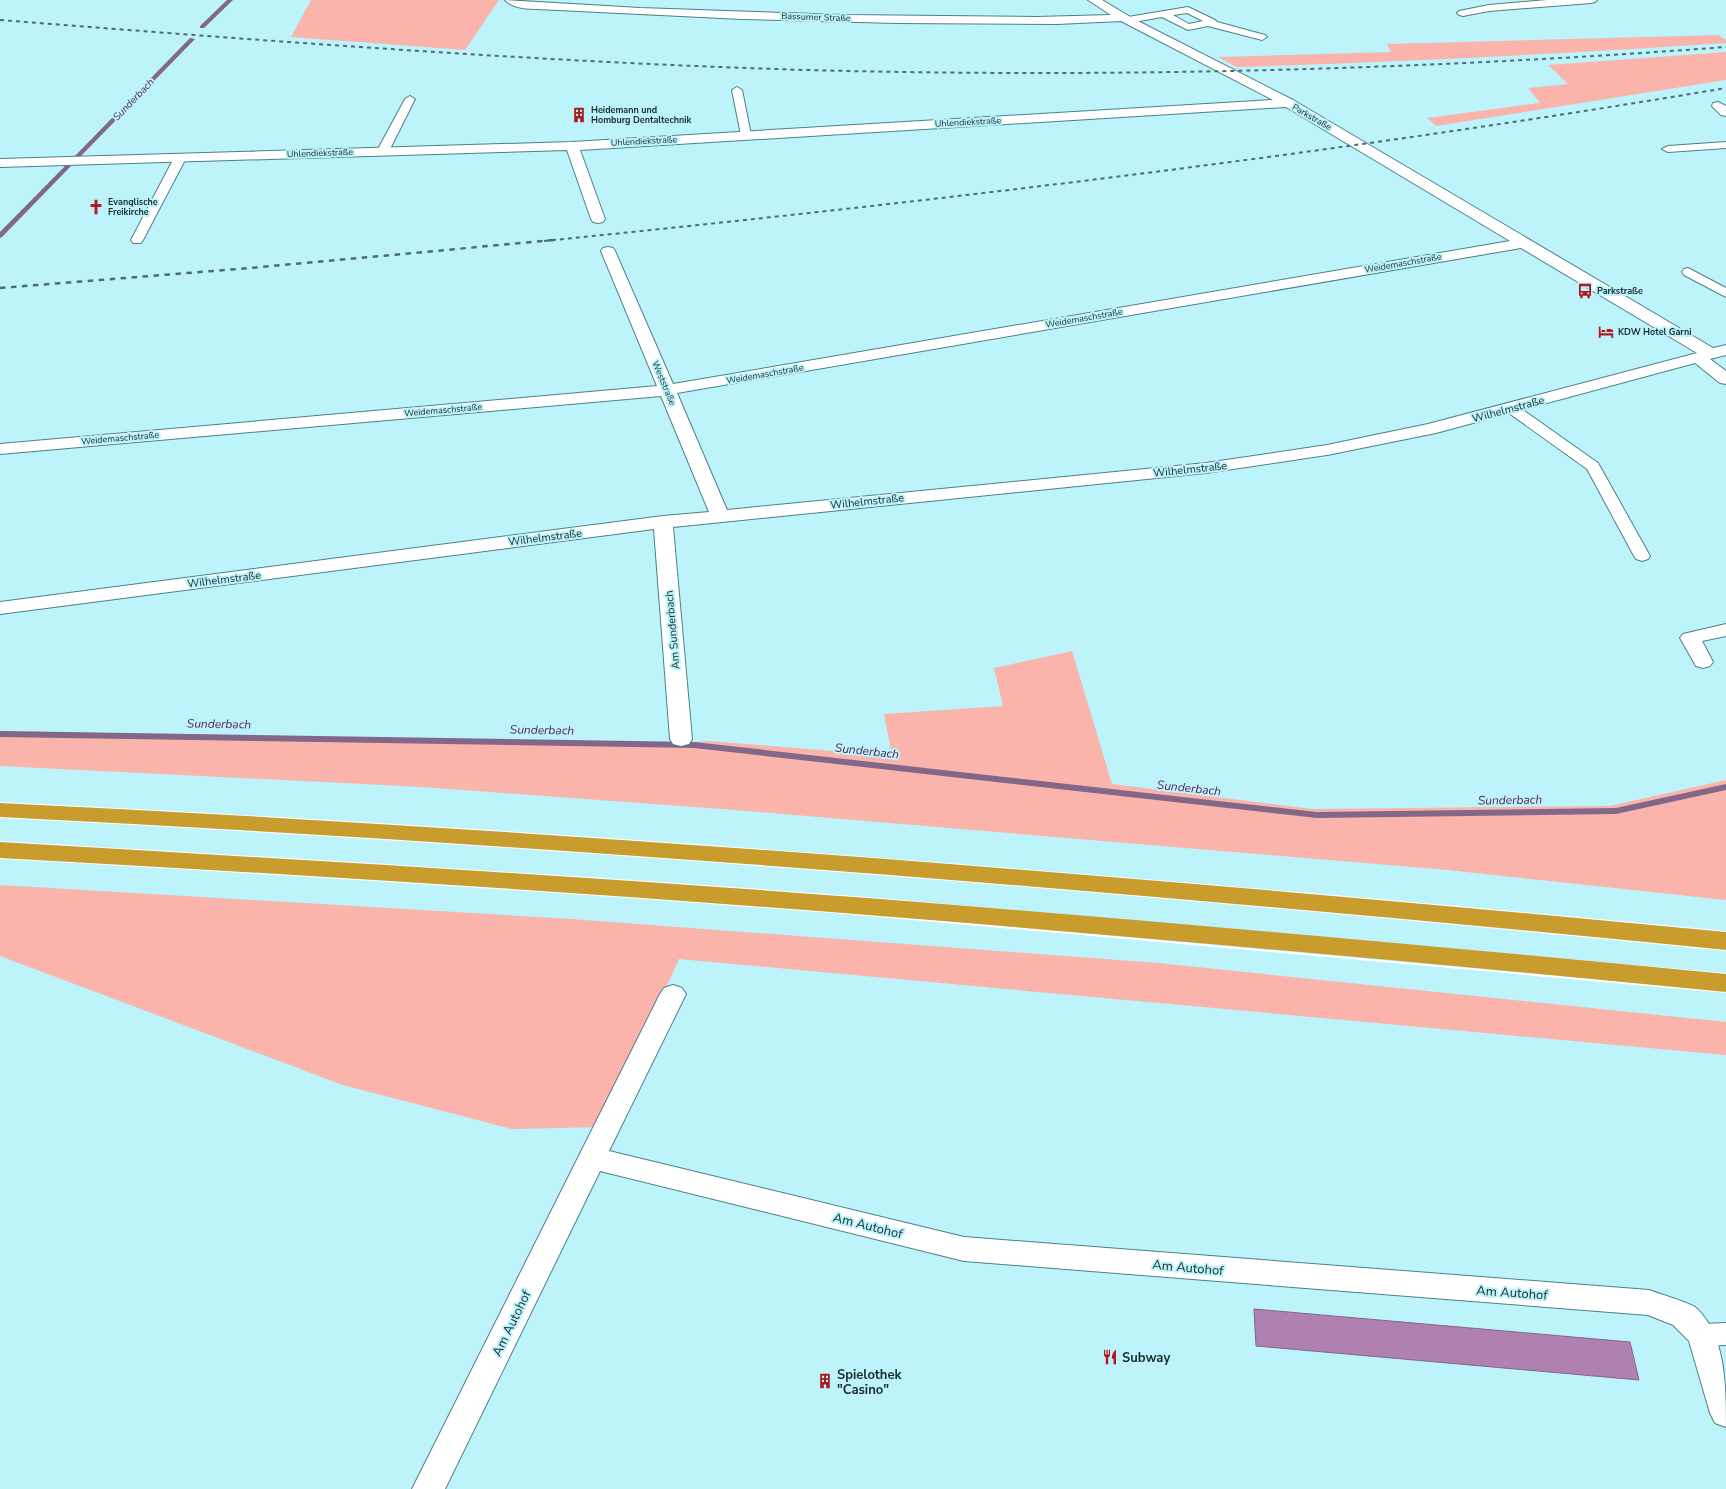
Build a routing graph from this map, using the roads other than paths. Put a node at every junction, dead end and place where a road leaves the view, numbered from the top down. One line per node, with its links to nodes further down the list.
1 (511, 0): 6 (street, Bassumer Straße)
2 (1094, 0): 6 (street, Parkstraße)
3 (1591, 0): 4 (street)
4 (1463, 13)
5 (1163, 14): 6 (lane); 7 (lane); 7 (lane)
6 (1125, 18): 11 (street, Parkstraße)
7 (1209, 23): 8 (lane)
8 (1262, 37)
9 (737, 90): 12 (lane)
10 (410, 99): 16 (lane)
11 (1288, 103): 12 (street, Uhlendiekstraße); 21 (street, Parkstraße)
12 (746, 135): 14 (street, Uhlendiekstraße)
13 (1726, 145): 15 (lane)
14 (572, 146): 16 (street, Uhlendiekstraße); 19 (street)
15 (1668, 149)
16 (383, 151): 17 (street, Uhlendiekstraße)
17 (180, 158): 18 (street, Uhlendiekstraße); 20 (lane)
18 (0, 163)
19 (598, 219)
20 (137, 240)
21 (1522, 243): 25 (street, Parkstraße); 27 (street, Weidemaschstraße)
22 (608, 251): 27 (street, Weststraße)
23 (1688, 272): 24 (lane)
24 (1726, 293)
25 (1712, 354): 26 (street, Parkstraße); 28 (street, Wilhelmstraße)
26 (1726, 379)
27 (667, 390): 29 (street, Weidemaschstraße); 30 (street, Weststraße)
28 (1511, 408): 30 (street, Wilhelmstraße); 32 (lane)
29 (0, 449)
30 (720, 516): 31 (street, Wilhelmstraße)
31 (664, 522): 33 (street, Wilhelmstraße); 36 (street, Am Sunderbach)
32 (1642, 556)
33 (0, 608)
34 (1726, 630): 35 (street)
35 (1703, 662)
36 (681, 738)
37 (0, 810): 39 (highway)
38 (0, 850): 40 (highway)
39 (1726, 941)
40 (1726, 983)
41 (673, 994): 42 (street, Am Autohof)
42 (593, 1158): 43 (street, Am Autohof); 45 (street, Am Autohof)
43 (1714, 1334): 44 (street, Am Autohof)
44 (1726, 1413)
45 (428, 1489)

